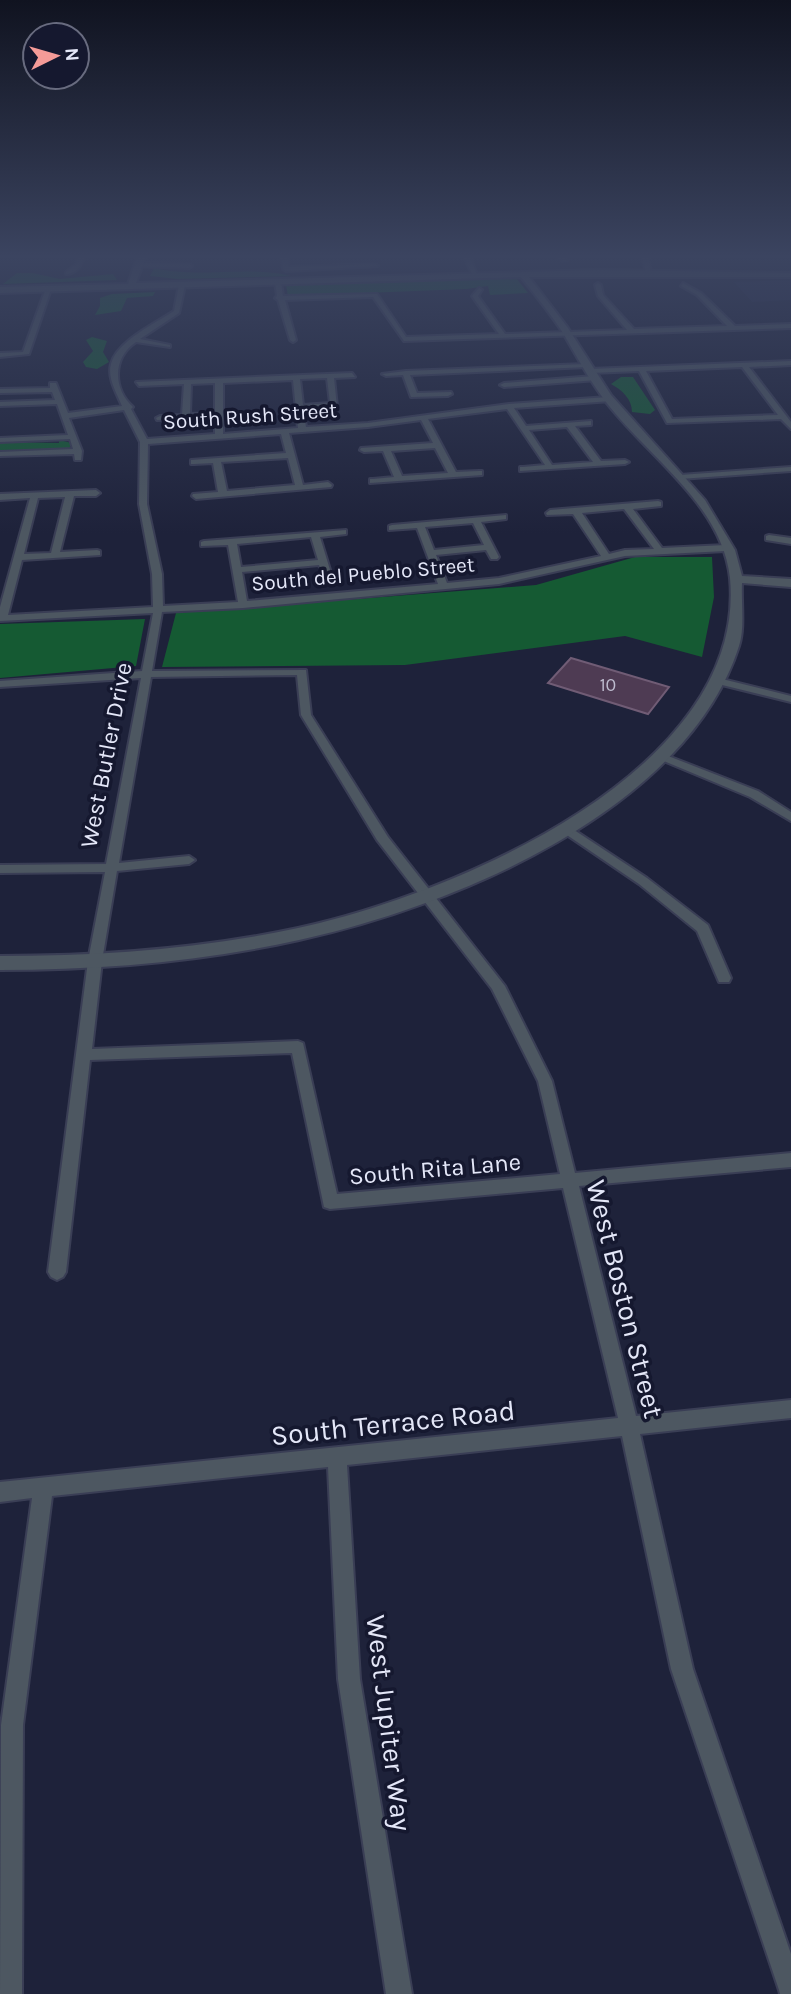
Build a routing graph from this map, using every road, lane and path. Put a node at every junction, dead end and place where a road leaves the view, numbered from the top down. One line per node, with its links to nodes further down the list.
1 (28, 348): 4 (street)
2 (124, 348): 25 (street, West Butler Drive)
3 (576, 348): 9 (street)
4 (0, 355)
5 (791, 363): 6 (street)
6 (744, 365): 7 (street); 32 (street)
7 (641, 369): 9 (street); 32 (street)
8 (516, 370): 9 (street); 11 (street); 19 (street)
9 (590, 372): 19 (street); 23 (street)
10 (406, 373): 11 (street); 12 (street); 22 (street)
11 (440, 373): 22 (street)
12 (386, 374)
13 (352, 375): 14 (street)
14 (330, 376): 15 (street); 27 (street)
15 (296, 378): 16 (street); 27 (street)
16 (219, 381): 17 (street); 30 (street)
17 (188, 382): 18 (street); 31 (street)
18 (139, 384)
19 (522, 384): 20 (street)
20 (504, 385)
21 (0, 391): 28 (street)
22 (448, 394): 29 (street)
23 (608, 399): 26 (street, South Rush Street); 59 (street)
24 (0, 404): 28 (street)
25 (127, 404): 28 (street); 44 (street, West Butler Drive)
26 (509, 406): 29 (street, South Rush Street); 38 (street)
27 (300, 407): 39 (street)
28 (62, 410): 42 (street)
29 (455, 413): 34 (street, South Rush Street)
30 (219, 415): 31 (street); 41 (street)
31 (186, 416): 33 (street)
32 (783, 417): 37 (street)
33 (160, 418)
34 (424, 418): 39 (street, South Rush Street); 45 (street)
35 (588, 423): 36 (street)
36 (569, 424): 38 (street); 53 (street)
37 (791, 427)
38 (524, 428): 54 (street)
39 (303, 430): 40 (street, South Rush Street)
40 (284, 431): 41 (street, South Rush Street); 49 (street)
41 (219, 436): 44 (street, South Rush Street)
42 (73, 438): 43 (street); 48 (street)
43 (0, 440)
44 (144, 442): 101 (street, West Butler Drive)
45 (438, 445): 46 (street); 58 (street)
46 (386, 449): 47 (street); 60 (street)
47 (364, 450)
48 (0, 454)
49 (290, 455): 50 (street); 63 (street)
50 (217, 461): 51 (street); 66 (street)
51 (194, 462)
52 (625, 462): 53 (street)
53 (597, 463): 54 (street)
54 (550, 467): 55 (street)
55 (523, 469)
56 (791, 470): 59 (street)
57 (479, 473): 58 (street)
58 (453, 474): 60 (street)
59 (680, 477): 85 (street)
60 (399, 479): 61 (street)
61 (373, 481)
62 (328, 485): 63 (street)
63 (300, 487): 66 (street)
64 (96, 493): 65 (street)
65 (70, 494): 67 (street); 89 (street)
66 (223, 494): 68 (street)
67 (35, 495): 69 (street); 90 (street)
68 (195, 496)
69 (0, 497)
70 (658, 504): 71 (street)
71 (627, 507): 72 (street); 86 (street)
72 (576, 511): 73 (street); 92 (street)
73 (550, 513)
74 (503, 517): 75 (street)
75 (475, 520): 76 (street); 84 (street)
76 (420, 525): 77 (street); 88 (street)
77 (392, 527)
78 (343, 532): 79 (street)
79 (315, 534): 82 (street); 93 (street)
80 (769, 538): 81 (street)
81 (791, 541)
82 (232, 542): 83 (street); 94 (street)
83 (204, 544)
84 (489, 547): 88 (street); 91 (street)
85 (726, 548): 86 (street, South del Pueblo Street); 96 (street)
86 (659, 550): 92 (street, South del Pueblo Street)
87 (97, 553): 89 (street)
88 (431, 553): 98 (street)
89 (55, 555): 90 (street)
90 (19, 557): 102 (street)
91 (494, 557)
92 (606, 557): 98 (street, South del Pueblo Street)
93 (323, 562): 94 (street); 95 (street)
94 (237, 570): 100 (street)
95 (326, 573)
96 (736, 583): 97 (street); 99 (street); 104 (street)
97 (791, 583)
98 (444, 586): 100 (street, South del Pueblo Street)
99 (791, 591)
100 (243, 605): 101 (street, South del Pueblo Street)
101 (158, 610): 102 (street, South del Pueblo Street); 103 (street, West Butler Drive)
102 (1, 618)
103 (149, 674): 105 (street); 111 (street, West Butler Drive); 113 (street, West Boston Street)
104 (718, 681): 106 (street); 107 (street)
105 (0, 684)
106 (791, 699)
107 (663, 757): 108 (street); 109 (street)
108 (791, 817)
109 (565, 828): 113 (street); 116 (street)
110 (189, 860): 111 (street)
111 (110, 868): 112 (street); 114 (street, West Butler Drive)
112 (0, 869)
113 (425, 896): 114 (street); 119 (street, West Boston Street)
114 (95, 961): 115 (street); 117 (street, West Butler Drive)
115 (0, 963)
116 (724, 978)
117 (83, 1055): 119 (street, South Rita Lane); 120 (street, West Butler Drive)
118 (791, 1160): 119 (street, South Rita Lane)
119 (569, 1180): 122 (street, West Boston Street)
120 (57, 1272)
121 (791, 1409): 122 (street, South Terrace Road)
122 (629, 1426): 123 (street, South Terrace Road); 126 (street, West Boston Street)
123 (337, 1457): 124 (street, South Terrace Road); 128 (street, West Jupiter Way)
124 (43, 1488): 125 (street, South Terrace Road); 127 (street)
125 (0, 1492)
126 (791, 1990)
127 (9, 1994)
128 (399, 1994)

